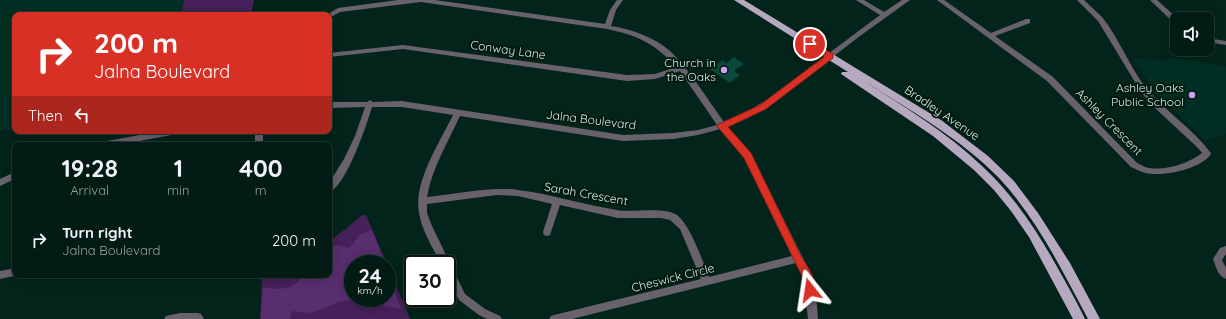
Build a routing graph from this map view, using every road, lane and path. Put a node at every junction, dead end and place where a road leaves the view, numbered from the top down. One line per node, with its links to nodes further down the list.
1 (620, 0): 13 (street)
2 (733, 0): 18 (main road, Bradley Avenue)
3 (738, 0): 18 (main road, Bradley Avenue)
4 (859, 0): 10 (street)
5 (907, 0): 10 (street, Jalna Boulevard)
6 (940, 0): 14 (street, Ashley Crescent)
7 (1080, 0): 14 (street, Ashley Crescent)
8 (1153, 0): 11 (street)
9 (332, 14): 13 (street)
10 (885, 15): 18 (street, Jalna Boulevard)
11 (1170, 16)
12 (1028, 21): 14 (street)
13 (607, 27): 19 (street)
14 (990, 36)
15 (1214, 41): 16 (street)
16 (1226, 43)
17 (332, 55): 19 (street, Conway Lane)
18 (827, 58): 23 (street, Jalna Boulevard); 45 (main road, Bradley Avenue); 46 (main road, Bradley Avenue)
19 (681, 68): 23 (street)
20 (370, 103): 21 (street, Jalna Boulevard); 22 (street, Jalna Boulevard); 28 (street)
21 (332, 105)
22 (458, 113): 23 (street, Jalna Boulevard); 29 (street)
23 (722, 126): 34 (street)
24 (161, 134): 25 (street)
25 (118, 142)
26 (12, 177): 27 (street)
27 (0, 183)
28 (332, 186)
29 (422, 201): 30 (street, Sarah Crescent); 33 (street)
30 (557, 202): 31 (street); 38 (street, Sarah Crescent)
31 (547, 232)
32 (1226, 250): 37 (street)
33 (441, 255)
34 (798, 259): 38 (street, Cheswick Circle); 44 (street)
35 (12, 272): 36 (street)
36 (0, 274)
37 (1226, 275)
38 (707, 282): 43 (street, Cheswick Circle)
39 (456, 285): 42 (street)
40 (169, 319): 41 (street)
41 (199, 319)
42 (497, 319)
43 (554, 319)
44 (813, 319)
45 (1079, 319)
46 (1094, 319)

